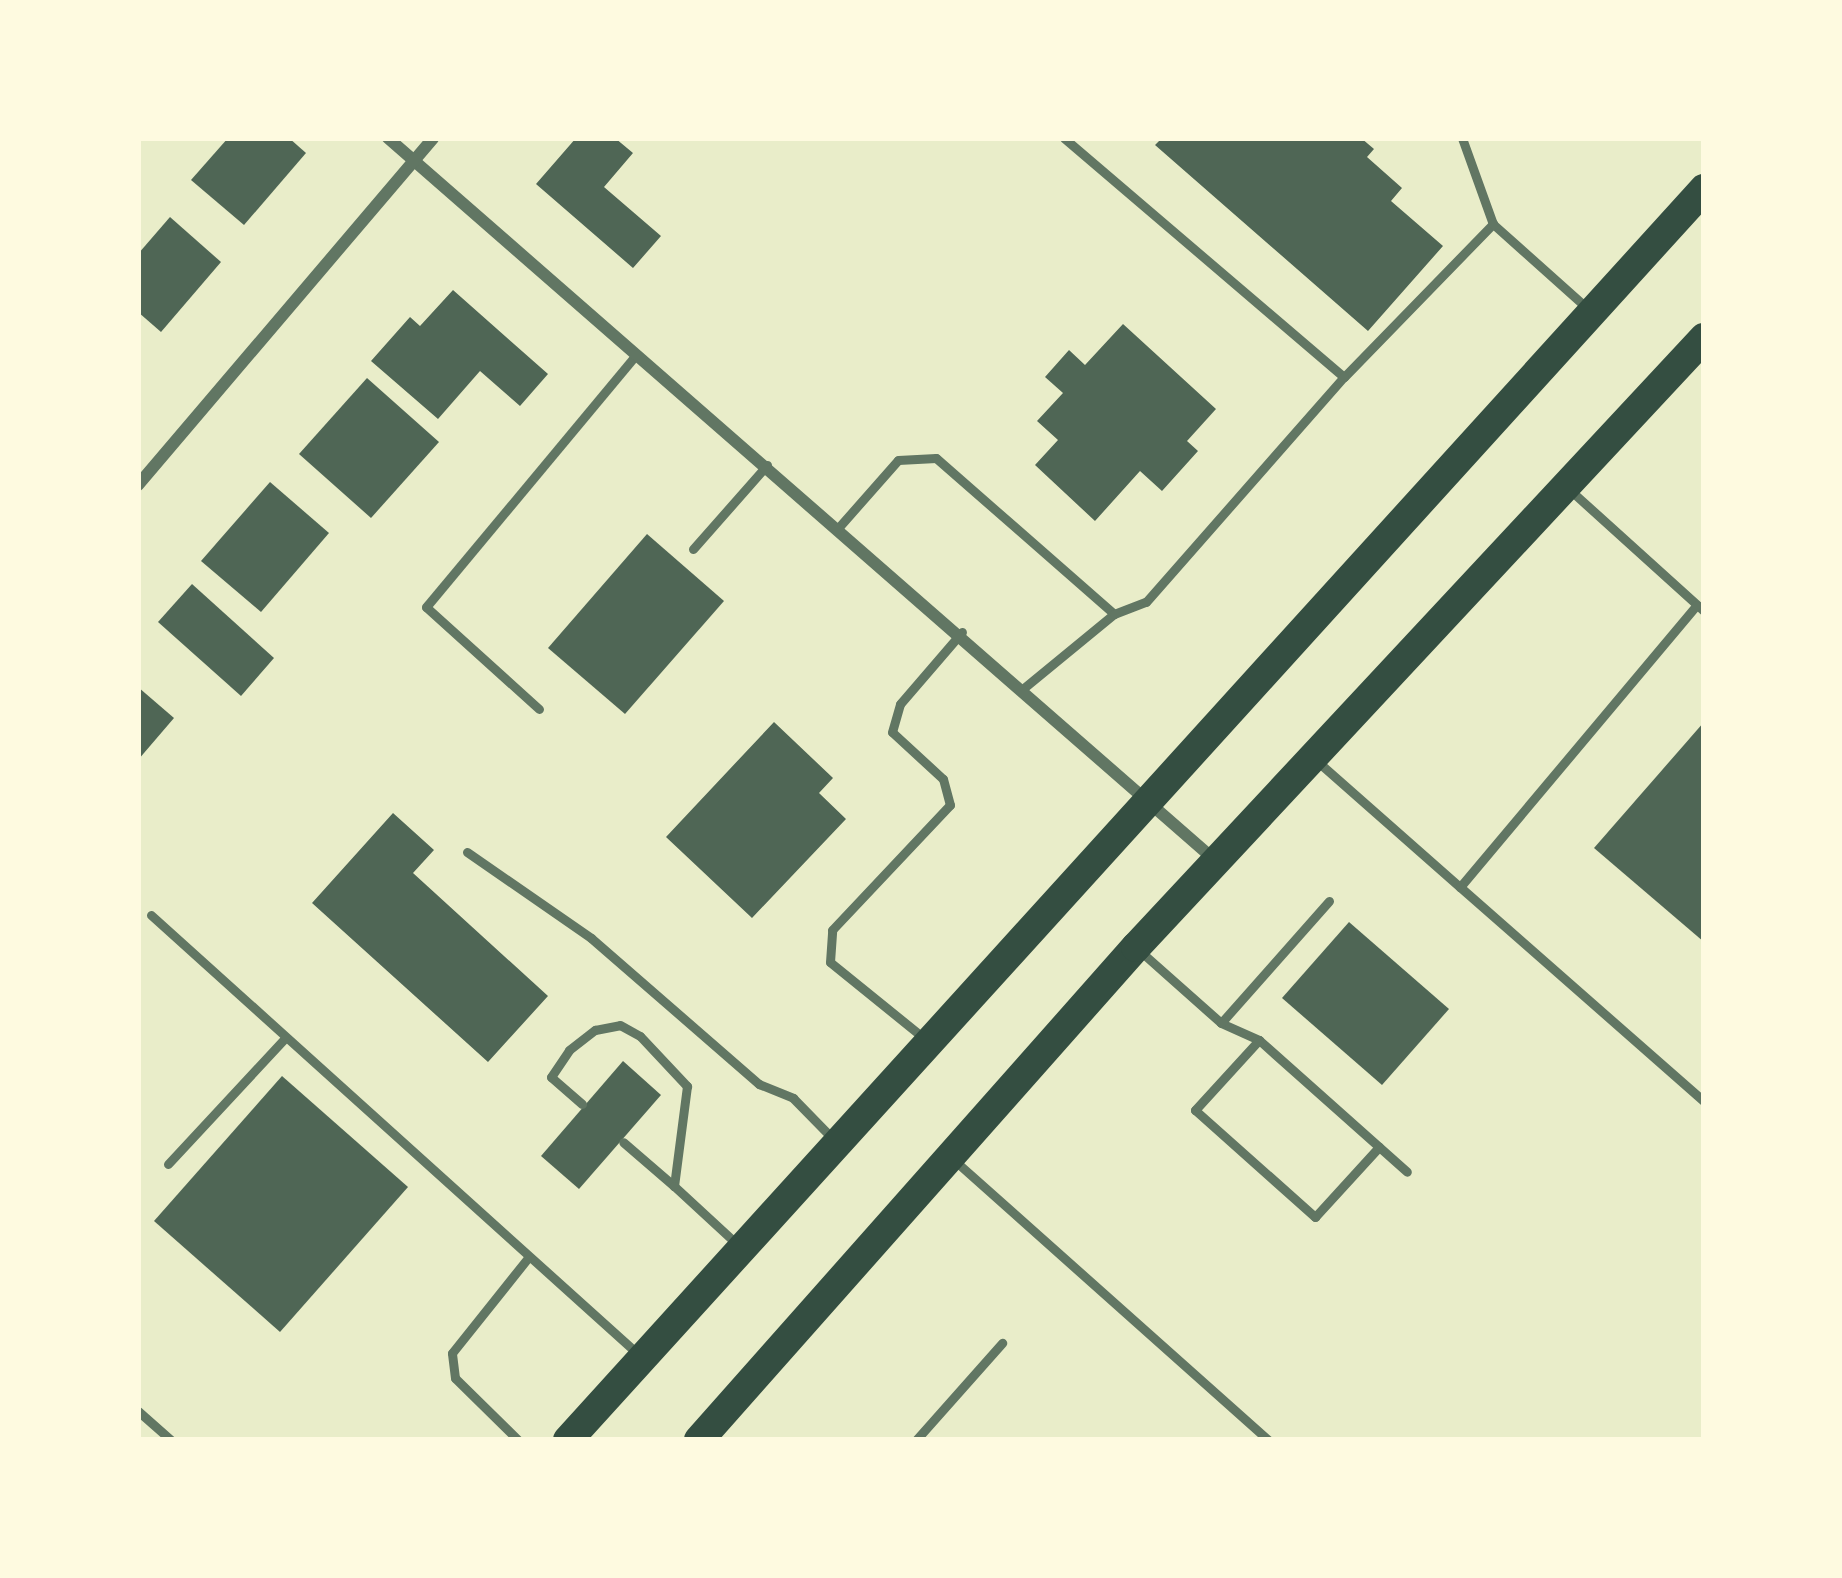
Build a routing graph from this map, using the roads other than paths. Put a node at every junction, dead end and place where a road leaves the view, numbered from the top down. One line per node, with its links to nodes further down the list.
1 (388, 138): 5 (street)
2 (433, 138): 5 (street)
3 (1064, 138): 11 (lane)
4 (1462, 138): 7 (lane)
5 (413, 161): 10 (street); 13 (street)
6 (1704, 189): 8 (main road)
7 (1492, 224): 8 (lane); 11 (lane)
8 (1592, 312): 23 (main road)
9 (1704, 338): 14 (main road)
10 (637, 354): 12 (street); 21 (lane)
11 (1344, 377): 18 (lane)
12 (766, 465): 15 (street); 16 (lane)
13 (138, 485)
14 (1566, 486): 17 (lane); 22 (main road)
15 (839, 527): 18 (lane); 19 (street)
16 (693, 549)
17 (1700, 608): 26 (lane)
18 (1114, 614): 20 (lane)
19 (962, 632): 20 (street); 33 (lane)
20 (1025, 687): 23 (street)
21 (539, 709)
22 (1317, 761): 25 (main road); 26 (lane)
23 (1150, 802): 25 (street); 33 (main road)
24 (467, 851): 37 (lane)
25 (1218, 863): 29 (main road)
26 (1460, 887): 34 (lane)
27 (1329, 901): 30 (lane)
28 (151, 915): 31 (lane)
29 (1136, 947): 30 (lane); 39 (main road)
30 (1221, 1023): 32 (lane)
31 (284, 1039): 40 (lane); 44 (lane)
32 (1259, 1040): 38 (lane); 38 (lane)
33 (930, 1043): 37 (main road)
34 (1704, 1101)
35 (582, 1104): 42 (lane)
36 (622, 1142): 42 (lane)
37 (838, 1144): 43 (main road)
38 (1379, 1147): 41 (lane)
39 (950, 1157): 51 (main road); 53 (lane)
40 (168, 1164)
41 (1407, 1172)
42 (674, 1186): 43 (lane)
43 (742, 1249): 46 (main road)
44 (527, 1259): 46 (lane); 49 (lane)
45 (1002, 1343): 52 (lane)
46 (643, 1358): 50 (main road)
47 (138, 1411): 48 (lane)
48 (171, 1440)
49 (518, 1440)
50 (568, 1440)
51 (699, 1440)
52 (916, 1440)
53 (1268, 1440)

